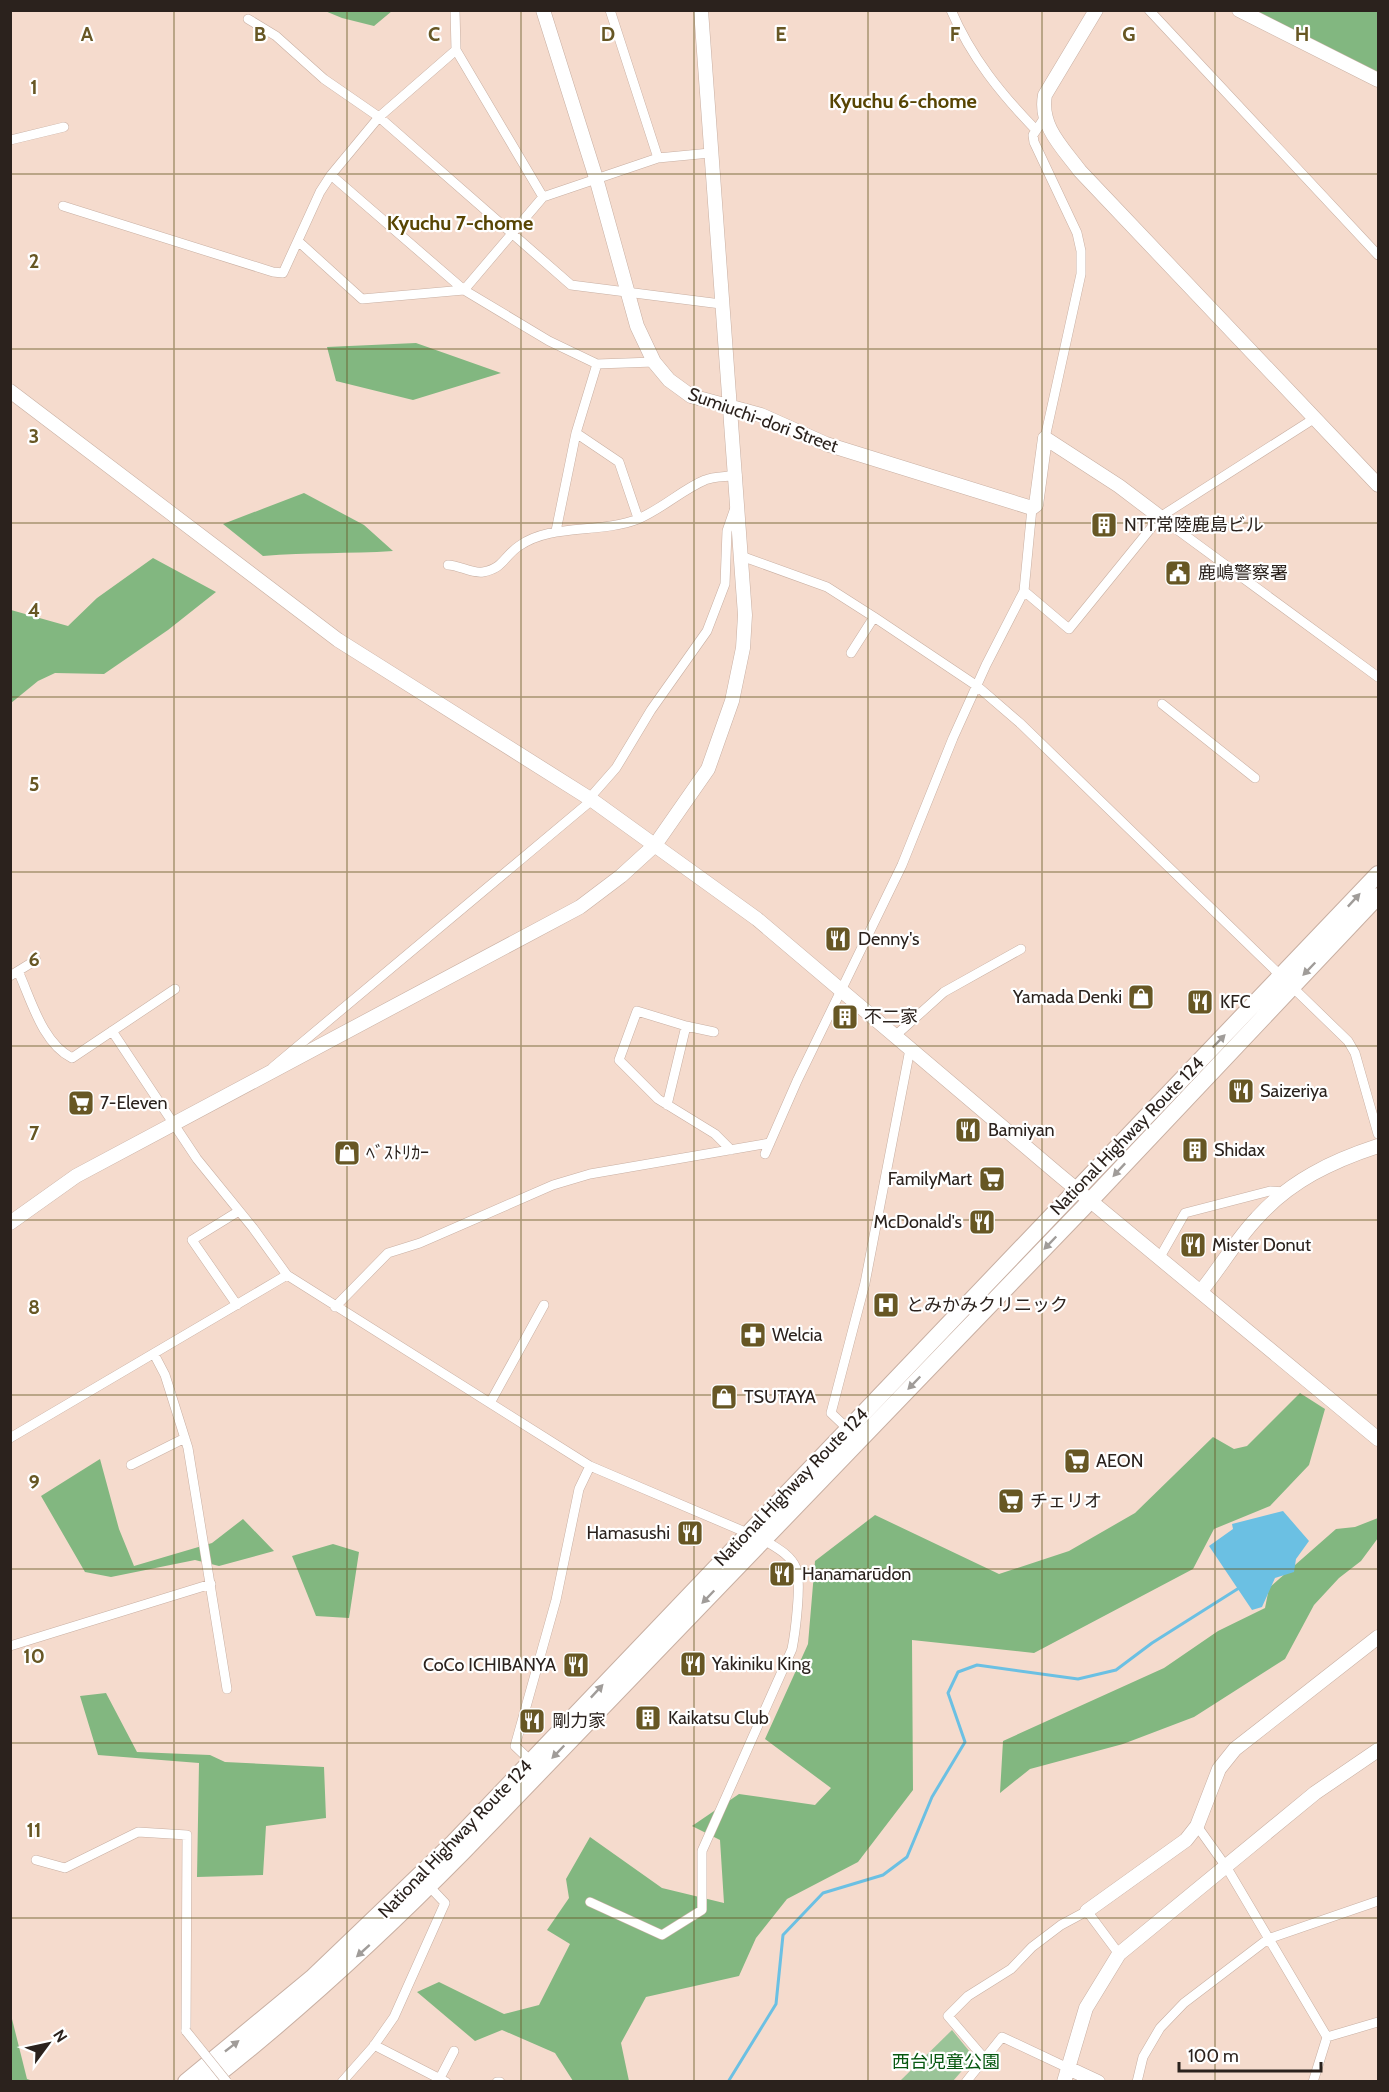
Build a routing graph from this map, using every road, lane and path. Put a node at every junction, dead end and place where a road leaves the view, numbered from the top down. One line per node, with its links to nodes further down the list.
1 (455, 10): 10 (street)
2 (543, 10): 20 (street, Sumiuchi-dori Street)
3 (610, 10): 18 (street)
4 (701, 10): 17 (street)
5 (951, 10): 15 (street)
6 (1096, 10): 13 (street)
7 (1149, 10): 25 (street)
8 (1239, 10): 11 (street)
9 (248, 19): 12 (street)
10 (456, 50): 12 (street); 21 (street)
11 (1378, 80)
12 (379, 117): 19 (street); 23 (street)
13 (1045, 117): 15 (street); 33 (street)
14 (64, 127): 16 (street)
15 (1036, 130): 35 (street)
16 (10, 140)
17 (710, 153): 18 (street); 28 (street)
18 (658, 158): 20 (street)
19 (331, 175): 24 (street); 26 (street)
20 (596, 178): 21 (street); 27 (street, Sumiuchi-dori Street)
21 (543, 196): 23 (street)
22 (63, 206): 24 (street)
23 (512, 234): 26 (street); 27 (street)
24 (298, 241): 26 (street)
25 (1378, 255)
26 (464, 290): 30 (street)
27 (628, 291): 28 (street); 29 (street, Sumiuchi-dori Street)
28 (721, 304): 32 (street)
29 (654, 362): 30 (street); 32 (street, Sumiuchi-dori Street)
30 (597, 364): 34 (street)
31 (10, 391): 52 (street)
32 (730, 408): 36 (street); 39 (street, Sumiuchi-dori Street)
33 (1315, 418): 37 (street); 40 (street)
34 (576, 433): 41 (street); 42 (street)
35 (1045, 438): 39 (street); 40 (street)
36 (737, 475): 38 (street); 41 (street)
37 (1378, 485)
38 (738, 499): 43 (street); 52 (street)
39 (1032, 508): 45 (street)
40 (1160, 517): 45 (street); 48 (street)
41 (638, 518): 42 (street)
42 (556, 531): 44 (street)
43 (741, 556): 46 (street); 53 (street)
44 (448, 565)
45 (1024, 591): 49 (street)
46 (874, 617): 47 (street); 49 (street)
47 (850, 653)
48 (1378, 677)
49 (977, 686): 59 (street); 61 (street)
50 (1162, 704): 51 (street)
51 (1255, 778)
52 (591, 800): 53 (street); 67 (street)
53 (655, 844): 61 (street); 67 (street)
54 (1378, 874): 59 (highway, National Highway Route 124, one-way to 54)
55 (1378, 896): 59 (highway, National Highway Route 124, one-way to 59)
56 (1021, 949): 65 (street)
57 (36, 960): 58 (street)
58 (14, 973): 63 (street)
59 (1287, 982): 70 (street); 75 (highway, National Highway Route 124, one-way to 59); 77 (highway, National Highway Route 124, one-way to 77)
60 (175, 989): 63 (street)
61 (841, 990): 65 (street); 71 (street)
62 (686, 1026): 64 (street); 68 (street); 68 (street)
63 (112, 1031): 69 (street)
64 (714, 1032)
65 (895, 1036): 66 (street)
66 (910, 1049): 75 (street); 88 (street)
67 (270, 1071): 69 (street)
68 (667, 1105): 73 (street)
69 (172, 1124): 78 (street); 79 (street)
70 (1378, 1134)
71 (770, 1143): 73 (street); 74 (street)
72 (1378, 1146): 76 (street)
73 (731, 1150): 85 (street)
74 (765, 1154)
75 (1077, 1189): 77 (street); 88 (highway, National Highway Route 124)
76 (1286, 1192): 80 (street); 82 (street)
77 (1090, 1200): 80 (street); 88 (highway, National Highway Route 124, one-way to 88)
78 (239, 1211): 81 (street); 83 (street)
79 (10, 1222)
80 (1160, 1257): 82 (street)
81 (287, 1275): 83 (street); 85 (street)
82 (1201, 1291): 91 (street)
83 (237, 1305): 86 (street)
84 (544, 1305): 87 (street)
85 (335, 1307): 87 (street)
86 (154, 1354): 89 (street); 90 (street)
87 (490, 1403): 93 (street)
88 (853, 1434): 94 (highway, National Highway Route 124)
89 (10, 1438)
90 (185, 1438): 92 (street); 95 (street)
91 (1378, 1439)
92 (131, 1465)
93 (590, 1466): 94 (street); 100 (street)
94 (756, 1536): 100 (highway, National Highway Route 124); 106 (street)
95 (211, 1584): 97 (street); 98 (street)
96 (1377, 1641): 101 (street)
97 (10, 1646)
98 (227, 1689)
99 (1378, 1750): 103 (street)
100 (536, 1766): 104 (highway, National Highway Route 124)
101 (1197, 1826): 103 (street); 107 (street)
102 (36, 1860): 119 (street, bridge)
103 (1227, 1868): 108 (street); 109 (street)
104 (424, 1882): 112 (street); 117 (highway, National Highway Route 124, one-way to 104); 118 (highway, National Highway Route 124, one-way to 118)
105 (1378, 1901): 108 (street)
106 (590, 1902)
107 (1087, 1911): 109 (street); 114 (street)
108 (1268, 1939): 111 (street); 123 (street)
109 (1119, 1954): 115 (street)
110 (1378, 2022): 111 (street)
111 (1327, 2037): 124 (street)
112 (374, 2045): 116 (street); 120 (street)
113 (454, 2051): 116 (street)
114 (984, 2058): 115 (street); 121 (street)
115 (1066, 2075): 122 (street)
116 (443, 2080)
117 (186, 2082)
118 (208, 2082)
119 (227, 2082)
120 (342, 2082)
121 (966, 2082)
122 (1098, 2082)
123 (1137, 2082)
124 (1313, 2082)

